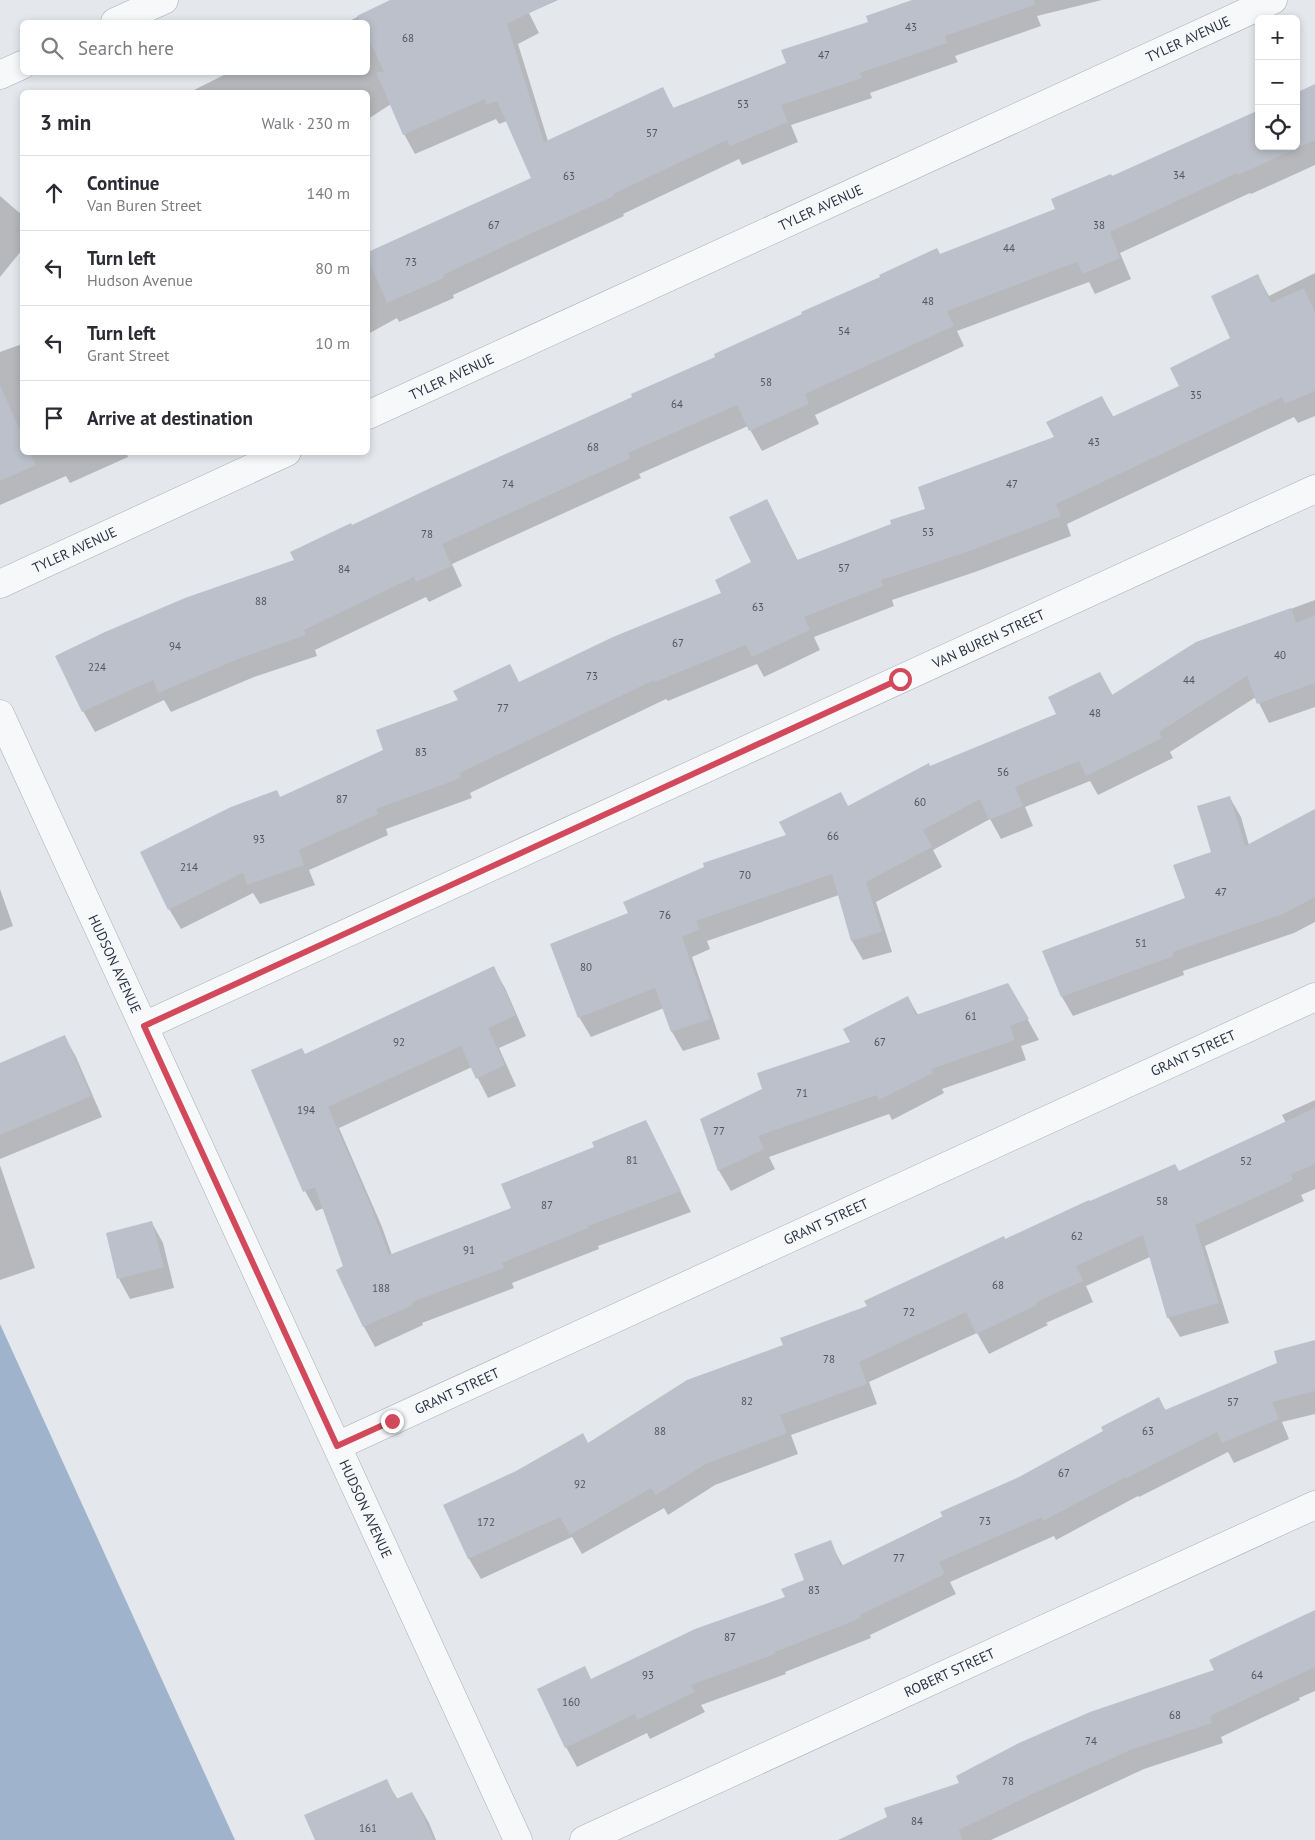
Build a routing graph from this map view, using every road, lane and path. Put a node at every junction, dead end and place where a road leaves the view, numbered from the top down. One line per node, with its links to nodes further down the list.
1 (164, 0): 3 (street)
2 (1273, 0): 6 (street, TYLER AVENUE)
3 (119, 20)
4 (20, 66): 5 (street)
5 (0, 75)
6 (370, 414)
7 (280, 455): 9 (street, TYLER AVENUE)
8 (1315, 489): 12 (street, VAN BUREN STREET)
9 (0, 584)
10 (0, 714): 12 (street, HUDSON AVENUE)
11 (1315, 997): 13 (street, GRANT STREET)
12 (144, 1026): 13 (street, HUDSON AVENUE)
13 (337, 1446): 15 (street, HUDSON AVENUE)
14 (1315, 1505): 16 (street, ROBERT STREET)
15 (518, 1840)
16 (584, 1840)

